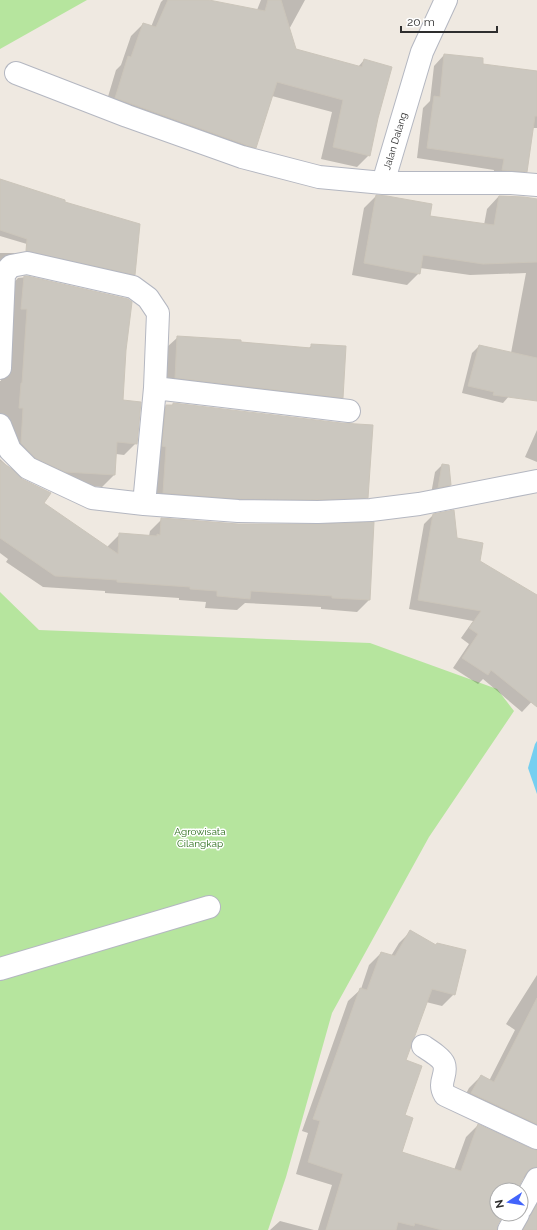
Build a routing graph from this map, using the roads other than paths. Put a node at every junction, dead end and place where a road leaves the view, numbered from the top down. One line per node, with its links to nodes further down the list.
1 (446, 0): 3 (street, Jalan Dalang)
2 (16, 73): 3 (street)
3 (383, 183): 4 (street, Jalan Dalang)
4 (537, 185)
5 (0, 368): 6 (street)
6 (156, 388): 7 (street); 10 (street)
7 (349, 411)
8 (0, 425): 10 (street)
9 (537, 481): 10 (street)
10 (144, 504)
11 (209, 907): 12 (street)
12 (0, 969)
13 (423, 1046): 14 (street)
14 (537, 1138)
15 (537, 1179): 16 (street)
16 (529, 1194)

